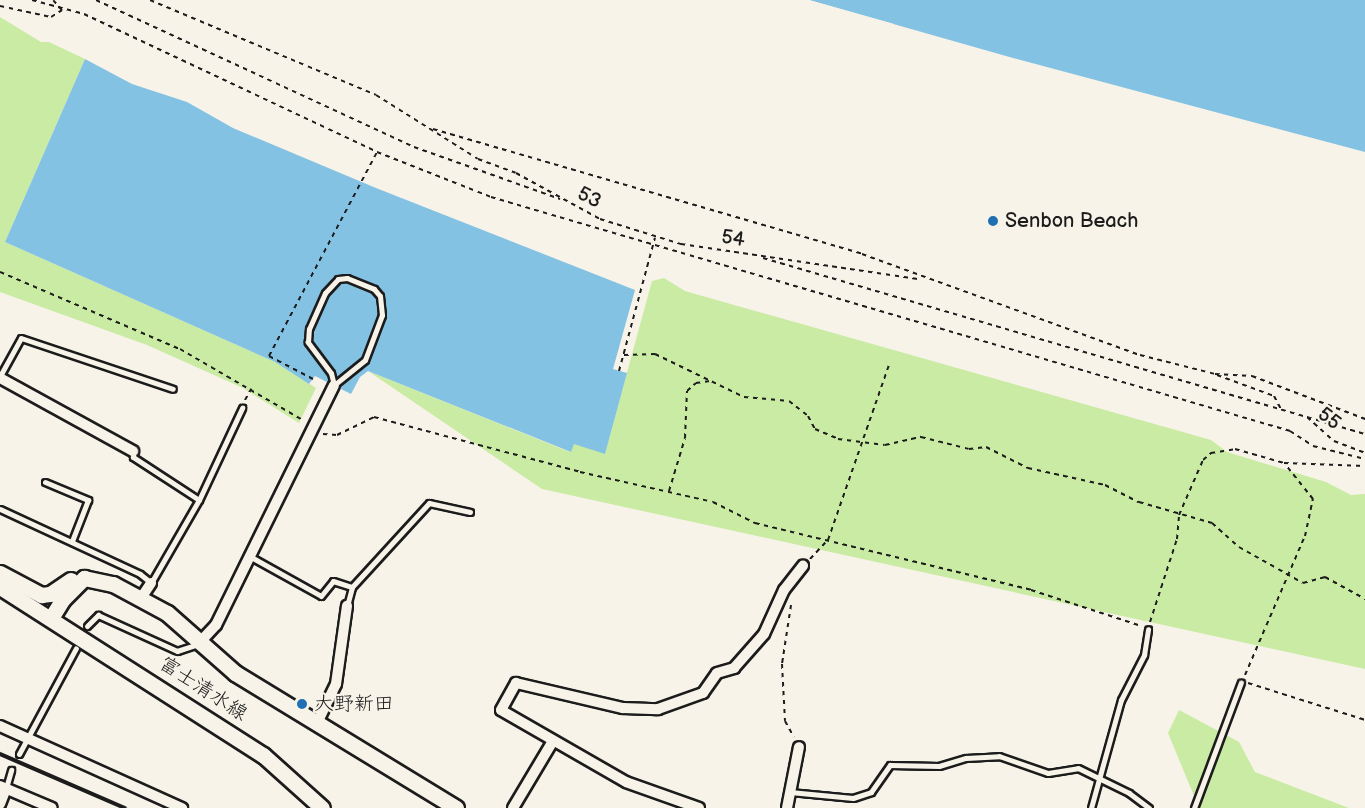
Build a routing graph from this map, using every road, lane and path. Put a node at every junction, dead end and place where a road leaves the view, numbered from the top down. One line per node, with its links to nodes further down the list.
1 (32, 0): 6 (path)
2 (53, 0): 6 (path)
3 (96, 0): 9 (path)
4 (150, 0): 7 (path)
5 (0, 6): 6 (path)
6 (62, 10): 8 (path)
7 (433, 129): 9 (path, 53); 14 (path)
8 (378, 152): 11 (path); 20 (path)
9 (566, 201): 10 (path, 53)
10 (655, 237): 11 (path); 12 (path, 54)
11 (652, 246): 15 (path); 35 (path)
12 (760, 257): 14 (path, 54); 26 (path)
13 (0, 272): 23 (path)
14 (924, 280): 18 (path)
15 (624, 355): 17 (path); 21 (path)
16 (890, 362): 32 (path)
17 (619, 371)
18 (1215, 374): 26 (path, 55); 28 (path)
19 (0, 377): 24 (lane); 33 (street)
20 (313, 379)
21 (711, 381): 32 (path); 39 (path)
22 (334, 385): 22 (lane); 46 (street)
23 (251, 388): 25 (path); 29 (path)
24 (173, 389)
25 (242, 408): 40 (lane)
26 (1281, 410): 27 (path, 55)
27 (1307, 417): 31 (path); 34 (path, 55)
28 (1365, 419)
29 (305, 423)
30 (320, 433): 39 (path)
31 (1365, 434)
32 (863, 444): 43 (path); 44 (path)
33 (133, 451): 40 (lane)
34 (1365, 453)
35 (1365, 459)
36 (1284, 463): 37 (path); 43 (path); 49 (path)
37 (1365, 466)
38 (45, 482): 45 (lane)
39 (669, 491): 44 (path)
40 (200, 500): 51 (lane)
41 (0, 509): 45 (lane)
42 (470, 512): 53 (lane)
43 (1179, 515): 49 (path); 60 (path)
44 (828, 540): 47 (path); 60 (path)
45 (72, 541): 51 (lane)
46 (251, 557): 53 (lane); 61 (street)
47 (803, 566): 68 (street)
48 (0, 573): 50 (main road)
49 (1289, 576): 56 (path); 63 (path)
50 (84, 578): 54 (main road); 58 (main road)
51 (151, 583): 54 (street)
52 (0, 587): 58 (main road, 富士清水線)
53 (352, 587): 57 (lane)
54 (141, 598): 61 (main road)
55 (793, 599): 69 (path)
56 (1365, 599)
57 (347, 606): 65 (street)
58 (51, 618): 78 (main road, 富士清水線)
59 (87, 626): 61 (lane)
60 (1148, 628): 72 (lane)
61 (201, 641): 65 (main road)
62 (76, 648): 67 (lane)
63 (1241, 682): 64 (path); 85 (lane)
64 (1365, 720)
65 (318, 721): 79 (main road)
66 (0, 726): 67 (street)
67 (26, 737): 70 (lane); 77 (street)
68 (553, 741): 80 (street); 81 (street)
69 (799, 747): 74 (street)
70 (19, 754)
71 (11, 770): 73 (lane)
72 (1100, 777): 74 (lane); 83 (lane); 84 (lane)
73 (3, 787): 75 (street); 76 (street)
74 (790, 792): 82 (street)
75 (0, 804)
76 (52, 808)
77 (183, 808)
78 (322, 808)
79 (456, 808)
80 (513, 808)
81 (699, 808)
82 (787, 808)
83 (1091, 808)
84 (1149, 808)
85 (1194, 808)

